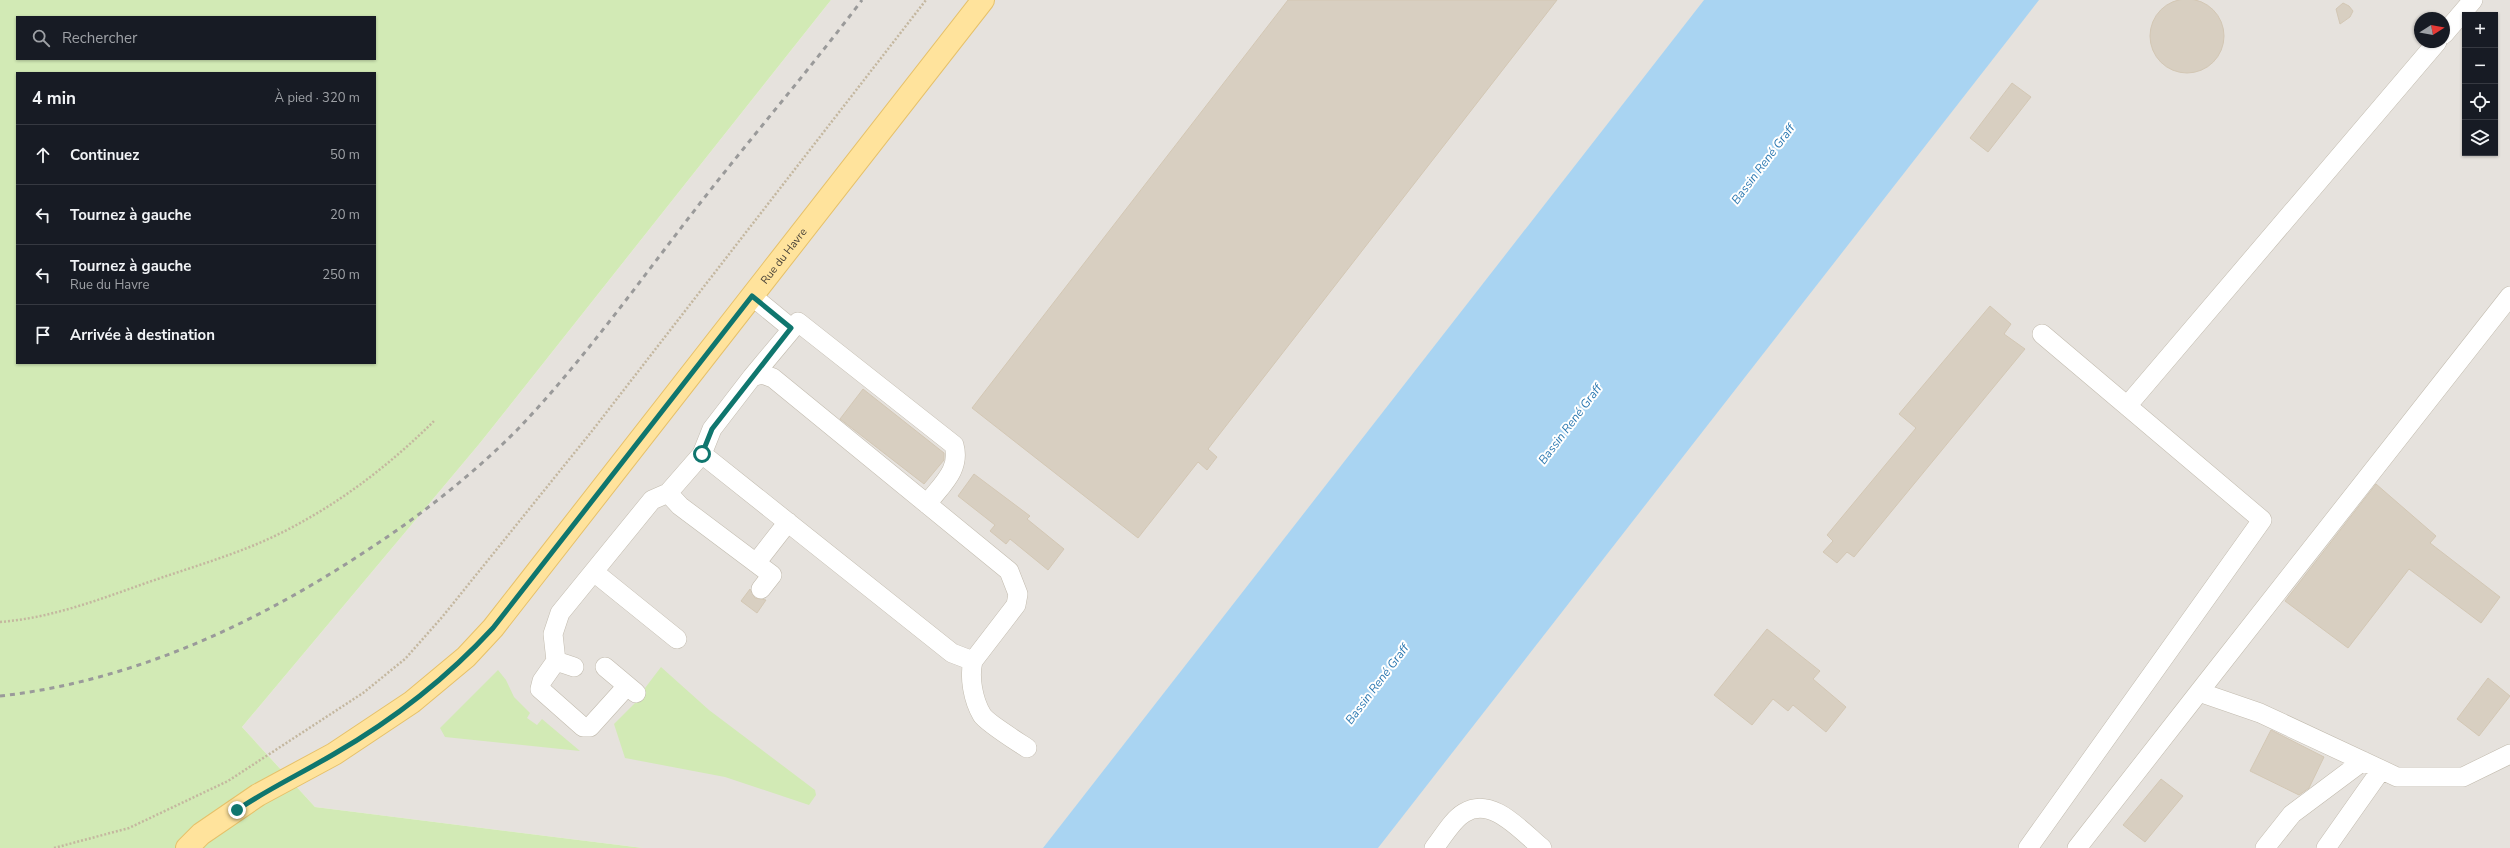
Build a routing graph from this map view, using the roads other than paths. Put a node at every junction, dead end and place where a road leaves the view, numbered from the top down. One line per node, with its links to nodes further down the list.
1 (983, 0): 5 (main road, Rue du Havre)
2 (2473, 0): 3 (street)
3 (2450, 27)
4 (2432, 48): 10 (street)
5 (752, 296): 7 (street); 28 (main road, Rue du Havre)
6 (2510, 296): 23 (street)
7 (789, 326): 9 (street); 13 (street)
8 (2042, 334): 10 (street)
9 (752, 377): 11 (street); 13 (street)
10 (2127, 406): 33 (street)
11 (702, 454): 12 (street); 14 (street)
12 (668, 493): 15 (street); 16 (street)
13 (927, 504): 20 (street)
14 (788, 522): 15 (street); 20 (street)
15 (756, 562): 17 (street)
16 (594, 572): 18 (street); 19 (street)
17 (761, 589)
18 (677, 639)
19 (556, 661): 21 (street); 22 (street)
20 (973, 661): 24 (street)
21 (605, 667)
22 (574, 668)
23 (2199, 692): 26 (street); 34 (street)
24 (1027, 748)
25 (2510, 754): 27 (street)
26 (2363, 761): 27 (street); 35 (street)
27 (2381, 770): 36 (street)
28 (223, 820): 29 (main road, Rue du Havre); 30 (main road, Rue du Havre)
29 (187, 848)
30 (207, 848)
31 (1434, 848): 32 (street)
32 (1542, 848)
33 (2028, 848)
34 (2077, 848)
35 (2265, 848)
36 (2326, 848)

